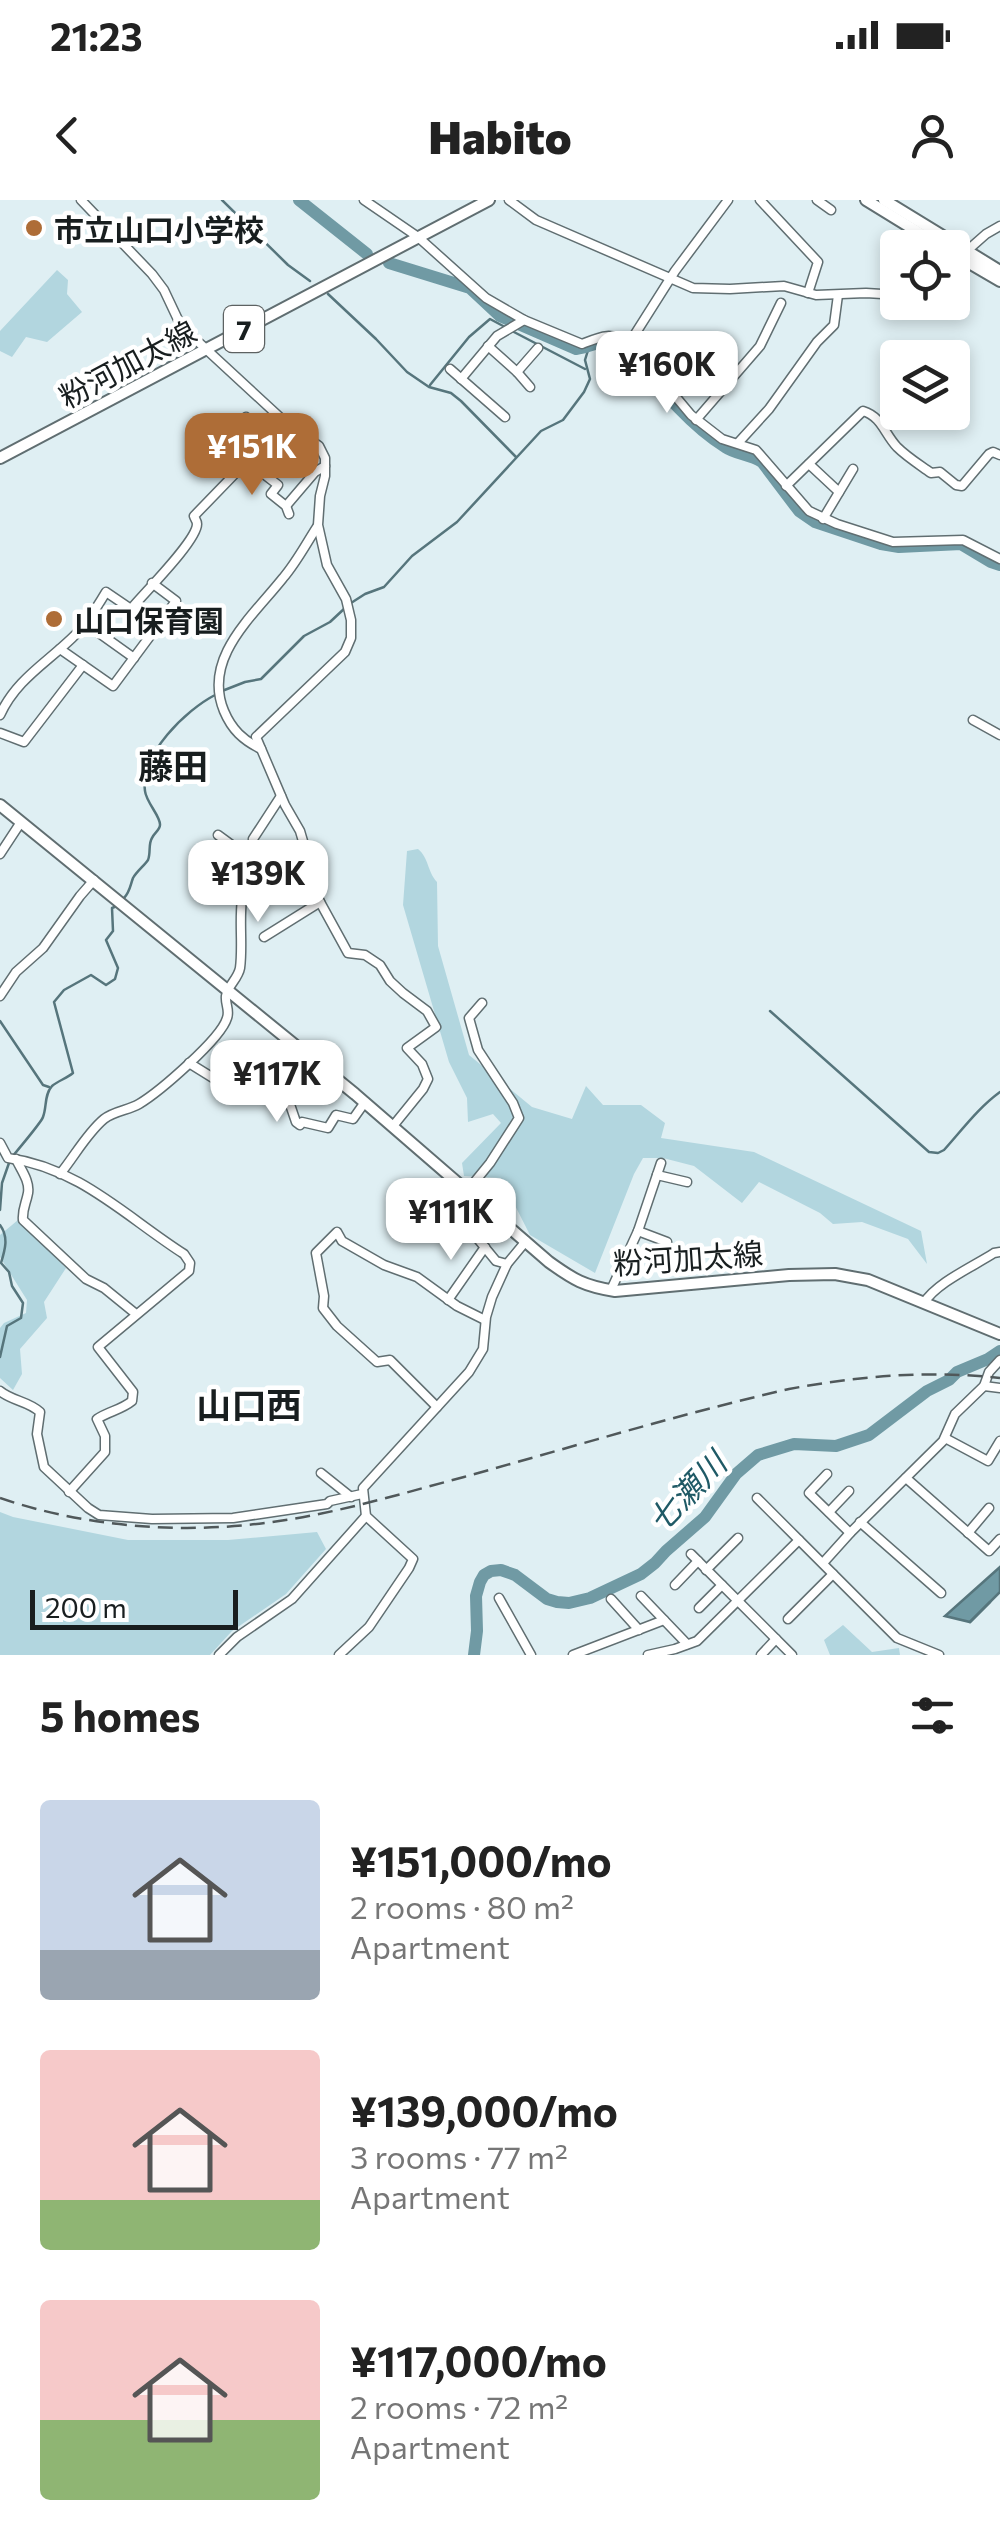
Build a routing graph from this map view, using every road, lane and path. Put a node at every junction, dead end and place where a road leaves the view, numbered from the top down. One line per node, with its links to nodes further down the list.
1 (81, 200): 29 (street)
2 (364, 200): 14 (street)
3 (489, 200): 14 (main road, 粉河加太線 / 7)
4 (508, 200): 19 (street)
5 (728, 200): 19 (street)
6 (760, 200): 21 (street)
7 (817, 200): 10 (street)
8 (866, 200): 12 (main road)
9 (884, 200): 13 (main road)
10 (831, 210)
11 (1000, 226): 15 (street)
12 (915, 230)
13 (924, 230)
14 (418, 237): 25 (street); 29 (main road, 粉河加太線 / 7)
15 (970, 247)
16 (970, 260): 18 (main road)
17 (970, 263): 20 (main road)
18 (1000, 271)
19 (670, 278): 21 (street); 26 (street)
20 (1000, 281)
21 (808, 293): 22 (street)
22 (838, 294): 23 (street); 39 (street)
23 (880, 295)
24 (780, 303): 36 (street)
25 (524, 320): 26 (street); 27 (street)
26 (630, 342): 36 (street)
27 (488, 346): 31 (street); 32 (street)
28 (538, 348): 31 (street)
29 (206, 349): 37 (street); 42 (main road, 粉河加太線 / 7)
30 (450, 369): 32 (street)
31 (517, 372): 33 (street)
32 (461, 378): 34 (street)
33 (530, 386)
34 (505, 416)
35 (246, 417): 38 (street)
36 (696, 420): 39 (street)
37 (285, 422): 38 (street); 45 (street)
38 (270, 437): 40 (street); 43 (street)
39 (738, 444): 47 (street)
40 (298, 454)
41 (1000, 454): 44 (street)
42 (0, 458)
43 (247, 461): 45 (street); 52 (street)
44 (809, 464): 47 (street); 48 (street)
45 (325, 466): 50 (street)
46 (853, 469): 48 (street)
47 (786, 486): 49 (street)
48 (840, 492): 49 (street)
49 (823, 519): 51 (street)
50 (318, 526): 63 (street); 63 (street)
51 (1000, 559)
52 (152, 584): 53 (street); 55 (street)
53 (131, 609): 54 (street); 55 (street)
54 (85, 624): 56 (street); 57 (street)
55 (156, 629): 57 (street)
56 (60, 649): 58 (street); 59 (street)
57 (134, 658): 58 (street)
58 (84, 666): 61 (street)
59 (0, 715)
60 (973, 720): 62 (street)
61 (0, 732)
62 (1000, 735)
63 (260, 749): 64 (street)
64 (282, 796): 68 (street); 70 (street)
65 (0, 805): 66 (main road, 粉河加太線)
66 (21, 822): 69 (street); 71 (main road, 粉河加太線)
67 (218, 835): 72 (street)
68 (253, 839)
69 (0, 854)
70 (302, 858): 72 (street); 73 (street)
71 (94, 880): 75 (main road, 粉河加太線); 76 (street)
72 (242, 898): 75 (street)
73 (320, 902): 74 (street); 80 (street)
74 (264, 937)
75 (228, 989): 78 (street); 79 (main road, 粉河加太線)
76 (0, 996)
77 (482, 1003): 88 (street)
78 (188, 1062): 79 (street); 84 (street)
79 (365, 1102): 80 (main road, 粉河加太線)
80 (393, 1126): 86 (main road, 粉河加太線)
81 (0, 1143): 82 (street)
82 (16, 1159): 84 (street); 98 (street)
83 (660, 1164): 85 (street)
84 (60, 1174): 98 (street)
85 (657, 1174): 87 (street); 89 (street)
86 (452, 1178): 88 (main road, 粉河加太線); 92 (street)
87 (687, 1182)
88 (468, 1190): 90 (main road, 粉河加太線)
89 (638, 1231): 91 (street); 95 (street)
90 (526, 1241): 94 (street); 95 (main road, 粉河加太線)
91 (667, 1242)
92 (484, 1247): 94 (street); 96 (street)
93 (1000, 1252): 97 (street)
94 (507, 1264): 99 (street)
95 (611, 1290): 97 (main road, 粉河加太線)
96 (448, 1300): 99 (street); 105 (street)
97 (924, 1303): 100 (main road, 粉河加太線)
98 (136, 1314): 112 (street)
99 (485, 1320): 105 (street)
100 (1000, 1334)
101 (1000, 1360): 102 (street)
102 (984, 1386): 103 (street); 106 (street)
103 (1000, 1388)
104 (0, 1391): 112 (street)
105 (437, 1407): 113 (street)
106 (945, 1438): 107 (street); 110 (street)
107 (1000, 1441)
108 (321, 1472): 114 (street)
109 (827, 1474): 117 (street)
110 (906, 1478): 119 (street); 121 (street)
111 (850, 1491): 117 (street)
112 (69, 1492): 114 (street)
113 (362, 1494): 114 (street); 118 (street)
114 (350, 1497)
115 (757, 1498): 124 (street)
116 (990, 1508): 121 (street)
117 (829, 1512): 120 (street)
118 (366, 1516): 142 (street); 143 (street)
119 (860, 1522): 120 (street); 130 (street)
120 (850, 1532): 125 (street)
121 (968, 1533): 123 (street)
122 (738, 1538): 126 (street)
123 (1000, 1539)
124 (799, 1540): 125 (street); 134 (street)
125 (823, 1563): 127 (street)
126 (706, 1570): 128 (street); 129 (street)
127 (833, 1574): 136 (street); 148 (street)
128 (674, 1585)
129 (722, 1585): 134 (street); 135 (street)
130 (941, 1593)
131 (640, 1596): 137 (street)
132 (499, 1598): 144 (street)
133 (611, 1599): 138 (street)
134 (737, 1600): 139 (street); 140 (street)
135 (699, 1608)
136 (788, 1619)
137 (664, 1620): 138 (street); 140 (street)
138 (639, 1630): 145 (street)
139 (776, 1639): 141 (street); 147 (street)
140 (687, 1644): 146 (street)
141 (790, 1654)
142 (218, 1655)
143 (340, 1655)
144 (531, 1655)
145 (574, 1655)
146 (648, 1655)
147 (760, 1655)
148 (939, 1655)

